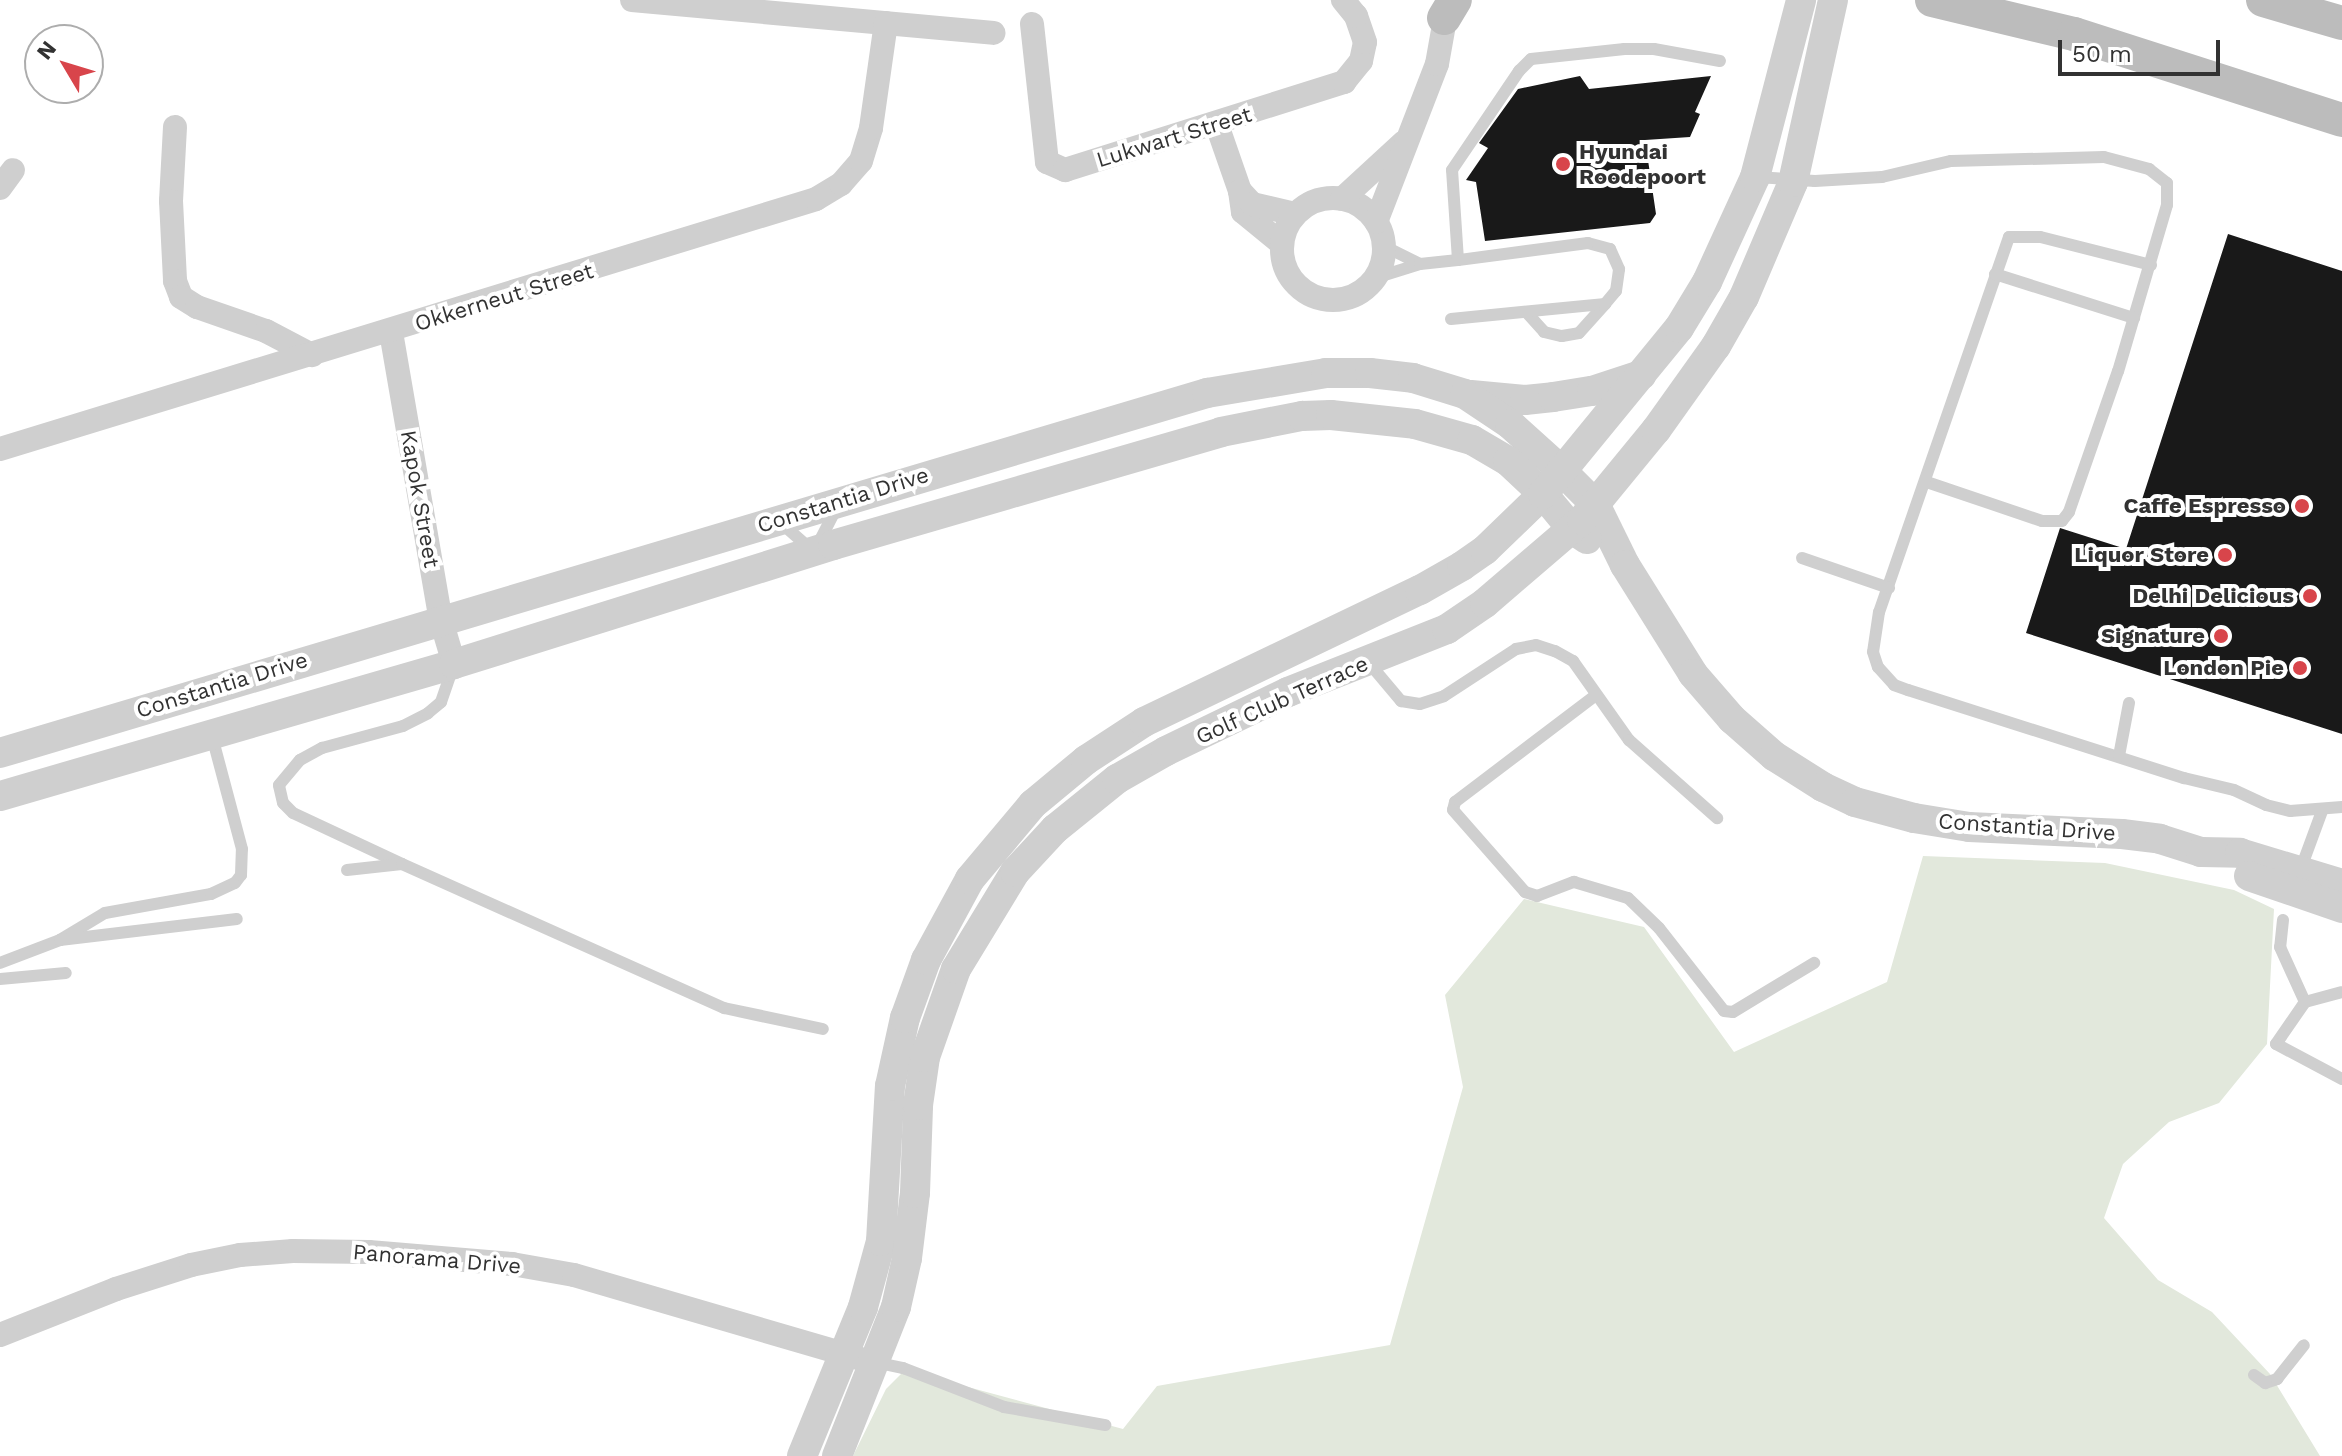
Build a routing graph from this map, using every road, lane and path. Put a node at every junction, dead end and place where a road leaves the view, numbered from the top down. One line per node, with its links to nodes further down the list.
1 (632, 0): 9 (street)
2 (1343, 0): 14 (street, Lukwart Street)
3 (1801, 0): 17 (street, Golf Club Terrace)
4 (1833, 0): 18 (street, Golf Club Terrace)
5 (1932, 0): 13 (main road)
6 (2263, 0): 8 (main road)
7 (1448, 4): 16 (street)
8 (2342, 21)
9 (886, 23): 11 (street); 34 (street, Okkerneut Street)
10 (1032, 24): 14 (street, Lukwart Street)
11 (993, 33)
12 (1720, 61): 25 (lane)
13 (2331, 119)
14 (1217, 125): 19 (street)
15 (175, 127): 35 (street)
16 (1407, 139): 20 (street); 22 (street)
17 (1755, 177): 18 (lane); 36 (street, Golf Club Terrace)
18 (1793, 182): 27 (lane); 43 (street, Golf Club Terrace)
19 (1240, 191): 21 (street); 23 (street)
20 (1342, 199): 21 (street); 22 (street)
21 (1295, 214): 23 (street)
22 (1376, 222): 24 (street)
23 (1282, 244): 29 (street)
24 (1384, 246): 26 (lane); 29 (street)
25 (1458, 260): 26 (lane); 30 (lane)
26 (1420, 264): 29 (lane)
27 (2151, 265): 28 (lane); 32 (lane)
28 (1995, 274): 32 (lane); 40 (lane)
29 (1375, 278)
30 (1605, 304): 31 (lane); 31 (lane)
31 (1528, 314): 33 (lane)
32 (2134, 318): 40 (lane)
33 (1451, 319)
34 (391, 332): 35 (street, Okkerneut Street); 51 (street, Kapok Street)
35 (312, 355): 38 (street, Okkerneut Street)
36 (1641, 375): 37 (street); 39 (street, Golf Club Terrace)
37 (1465, 394): 39 (street, Constantia Drive); 42 (street, Constantia Drive)
38 (0, 449)
39 (1562, 471): 41 (street, Golf Club Terrace); 43 (street, Constantia Drive)
40 (1927, 482): 49 (lane)
41 (1543, 494): 45 (street, Constantia Drive); 46 (street, Constantia Drive); 50 (street, Golf Club Terrace)
42 (843, 500): 44 (street, Constantia Drive); 46 (lane)
43 (1595, 504): 45 (street, Golf Club Terrace); 48 (street, Constantia Drive)
44 (777, 519): 46 (lane); 51 (street, Constantia Drive)
45 (1572, 529): 48 (street, Constantia Drive); 53 (street, Golf Club Terrace)
46 (814, 552): 54 (street, Constantia Drive)
47 (1802, 558): 49 (lane)
48 (1625, 565): 64 (street, Constantia Drive)
49 (1889, 588): 59 (lane)
50 (1378, 610): 52 (street, Golf Club Terrace); 53 (street)
51 (441, 620): 54 (street, Kapok Street); 58 (street, Constantia Drive)
52 (1326, 635): 53 (street); 83 (street, Golf Club Terrace)
53 (1368, 662): 55 (lane); 84 (street, Golf Club Terrace)
54 (454, 664): 57 (street, Constantia Drive); 66 (lane)
55 (1596, 695): 63 (lane); 74 (lane)
56 (2129, 703): 59 (lane)
57 (211, 733): 60 (street, Constantia Drive); 72 (lane)
58 (0, 753)
59 (2119, 756): 62 (lane)
60 (0, 796)
61 (2342, 807): 62 (lane)
62 (2322, 811): 65 (lane)
63 (1717, 818)
64 (2201, 852): 68 (street, Constantia Drive); 69 (street, Constantia Drive)
65 (2304, 860)
66 (402, 864): 67 (lane); 79 (lane)
67 (347, 870)
68 (2342, 884)
69 (2342, 908)
70 (237, 919): 72 (lane)
71 (2283, 920): 78 (lane)
72 (60, 940): 73 (lane)
73 (0, 963)
74 (1814, 963)
75 (66, 973): 76 (lane)
76 (0, 979)
77 (2342, 992): 78 (lane)
78 (2305, 1002): 80 (lane)
79 (823, 1029)
80 (2342, 1079)
81 (0, 1335): 83 (street, Panorama Drive)
82 (2304, 1345): 85 (lane)
83 (843, 1354): 84 (street, Panorama Drive); 87 (street, Golf Club Terrace)
84 (874, 1362): 86 (lane); 88 (street, Golf Club Terrace)
85 (2254, 1375)
86 (1105, 1425)
87 (802, 1456)
88 (837, 1456)

